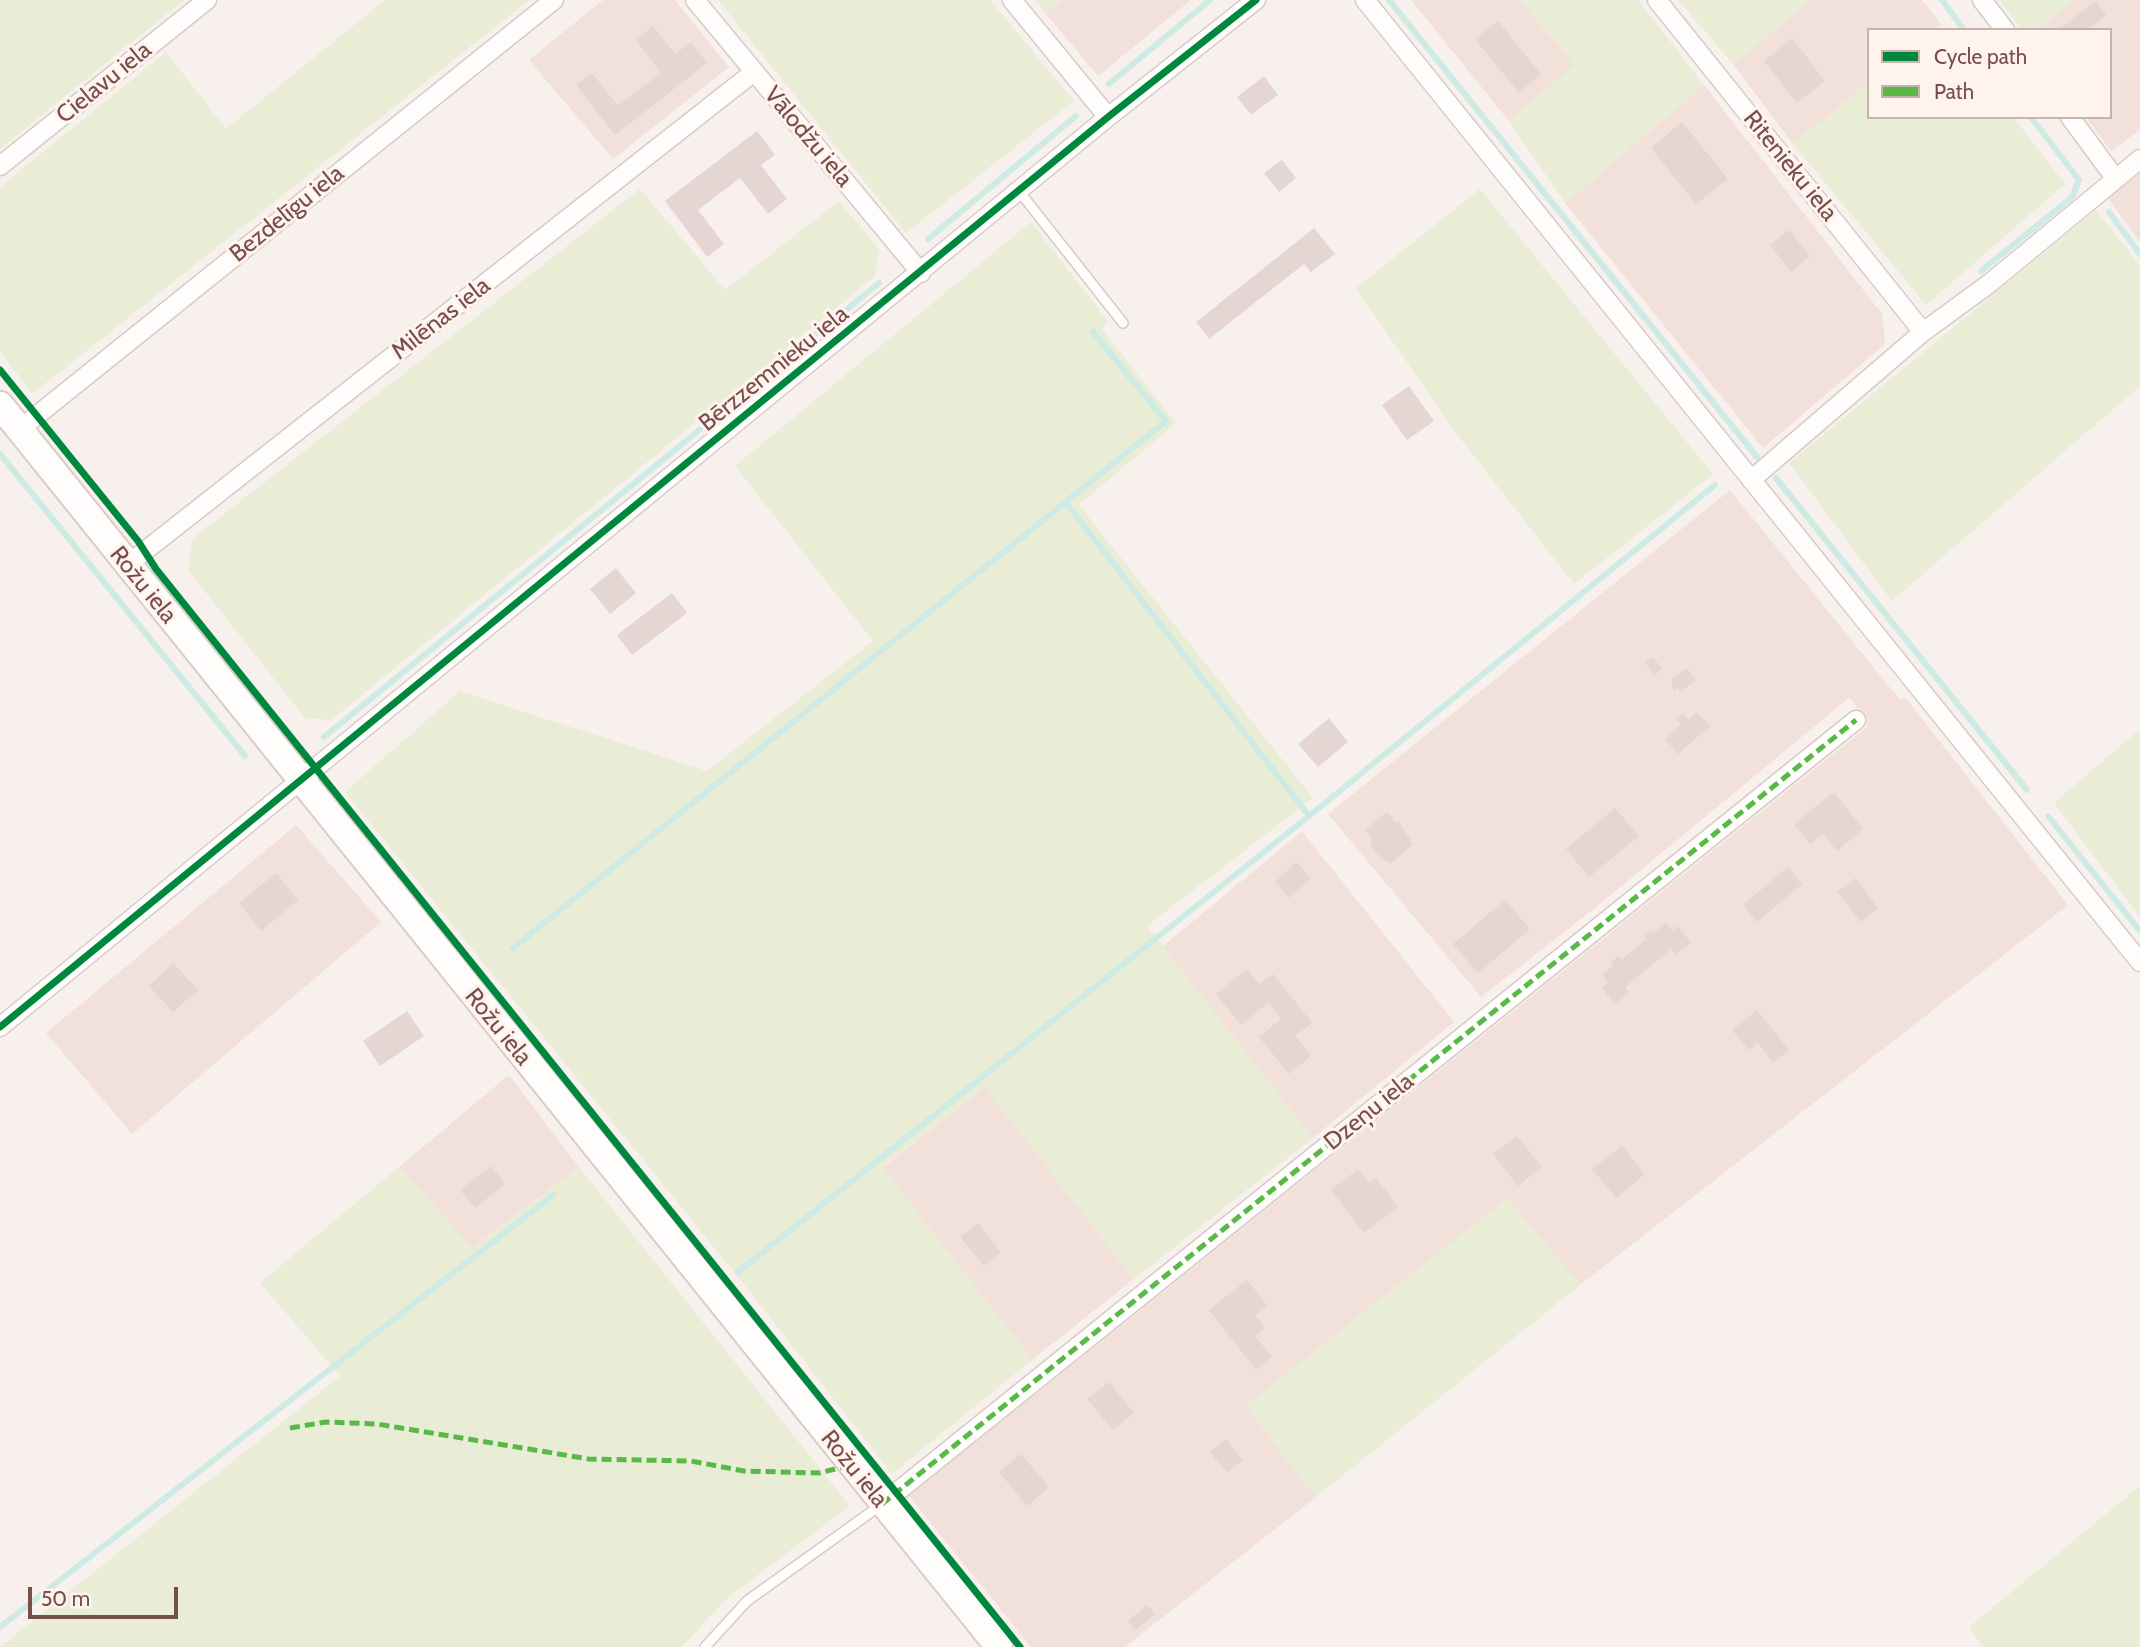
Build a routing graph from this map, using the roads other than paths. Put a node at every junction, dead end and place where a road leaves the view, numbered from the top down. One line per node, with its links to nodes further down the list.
1 (208, 0): 14 (street, Cielavu iela)
2 (554, 0): 21 (street, Bezdelīgu iela)
3 (695, 0): 10 (street, Vālodžu iela)
4 (1012, 0): 11 (street)
5 (1256, 0): 11 (street, Bērzzemnieku iela)
6 (1365, 0): 22 (street)
7 (1657, 0): 19 (street, Ritenieku iela)
8 (1982, 0): 9 (street)
9 (2003, 28)
10 (754, 72): 17 (street, Vālodžu iela); 23 (street, Milēnas iela)
11 (1108, 117): 16 (street, Bērzzemnieku iela)
12 (2071, 119): 15 (street)
13 (2140, 159): 15 (street)
14 (0, 166)
15 (2115, 178): 19 (street)
16 (1019, 191): 17 (street, Bērzzemnieku iela); 18 (lane)
17 (920, 273): 25 (street, Bērzzemnieku iela)
18 (1123, 323)
19 (1923, 332): 22 (street)
20 (0, 405): 21 (street, Rožu iela)
21 (20, 429): 23 (street, Rožu iela)
22 (1751, 481): 26 (street)
23 (127, 565): 25 (street, Rožu iela)
24 (1856, 720): 28 (street, Dzeņu iela)
25 (309, 775): 27 (street, Bērzzemnieku iela); 28 (street, Rožu iela)
26 (2140, 962)
27 (0, 1027)
28 (882, 1504): 29 (lane); 30 (street, Rožu iela)
29 (705, 1647)
30 (999, 1647)

